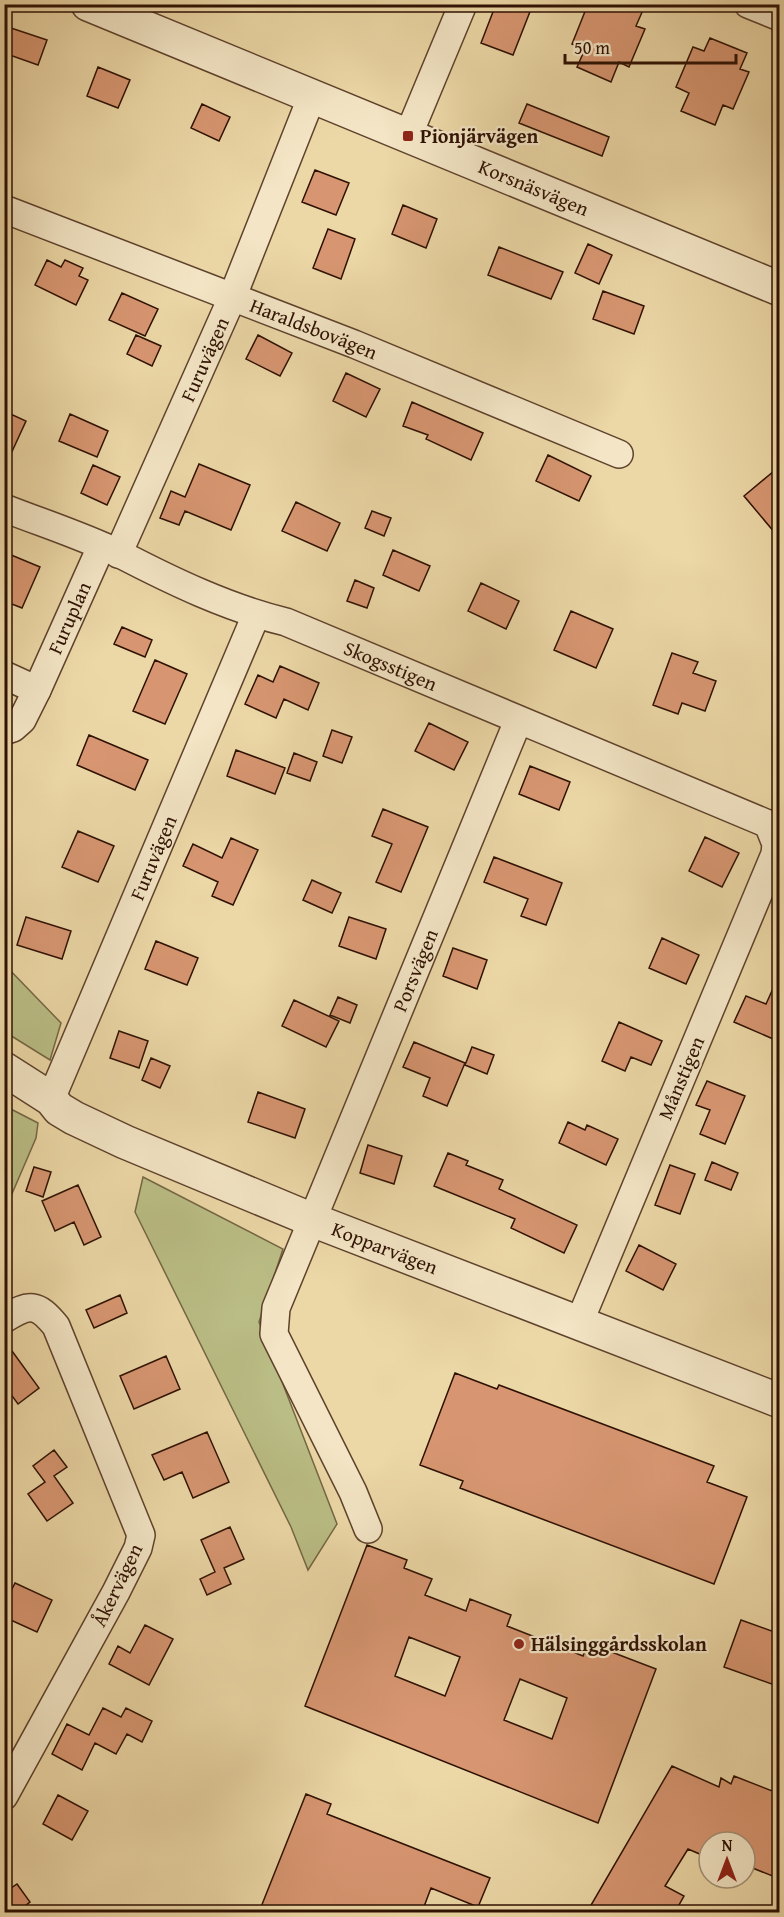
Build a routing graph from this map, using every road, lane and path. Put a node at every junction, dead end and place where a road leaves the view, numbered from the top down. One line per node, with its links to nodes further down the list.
1 (88, 4): 5 (street, Korsnäsvägen)
2 (463, 4): 6 (street)
3 (748, 4): 4 (street)
4 (780, 17)
5 (312, 96): 6 (street, Korsnäsvägen); 9 (street, Furuvägen)
6 (408, 136): 8 (street, Korsnäsvägen)
7 (4, 209): 9 (street, Haraldsbovägen)
8 (780, 289)
9 (232, 298): 10 (street, Haraldsbovägen); 12 (street, Furuvägen)
10 (619, 454)
11 (4, 508): 12 (street, Skogsstigen)
12 (110, 550): 13 (street, Skogsstigen); 15 (street, Furuplan)
13 (256, 615): 16 (street, Skogsstigen); 20 (street, Furuvägen)
14 (4, 675): 15 (street)
15 (38, 690): 17 (street, Furuplan)
16 (518, 721): 18 (street, Skogsstigen); 21 (street, Porsvägen)
17 (4, 730)
18 (773, 831): 23 (street, Månstigen)
19 (4, 1069): 20 (street, Kopparvägen)
20 (51, 1099): 21 (street, Kopparvägen)
21 (310, 1219): 23 (street, Kopparvägen); 25 (street, Porsvägen)
22 (4, 1319): 26 (street, Åkervägen)
23 (579, 1323): 24 (street, Kopparvägen)
24 (780, 1401)
25 (368, 1529)
26 (4, 1796)

